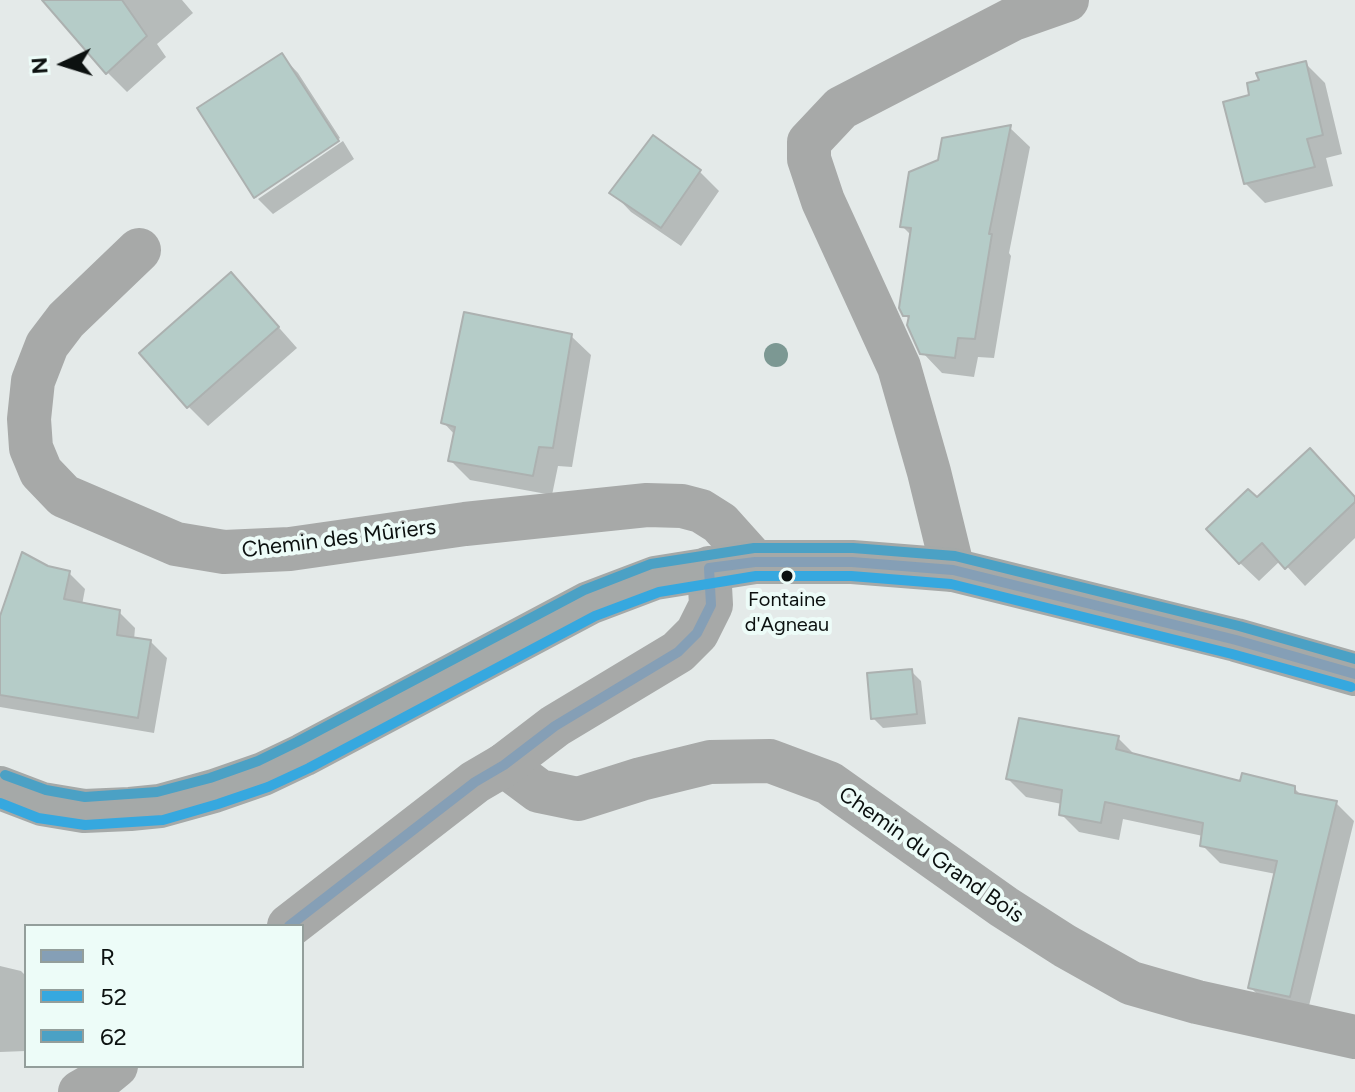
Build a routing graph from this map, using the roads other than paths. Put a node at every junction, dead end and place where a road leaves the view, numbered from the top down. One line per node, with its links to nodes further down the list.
1 (1067, 0): 5 (street)
2 (139, 250): 3 (street, Chemin des Mûriers)
3 (755, 562): 4 (main road); 5 (main road)
4 (709, 568): 7 (street); 8 (main road)
5 (953, 570): 6 (main road)
6 (1355, 674)
7 (504, 765): 9 (street); 10 (street, Chemin du Grand Bois)
8 (0, 788)
9 (292, 924)
10 (1355, 1037)
11 (114, 1068): 12 (street)
12 (80, 1092)

